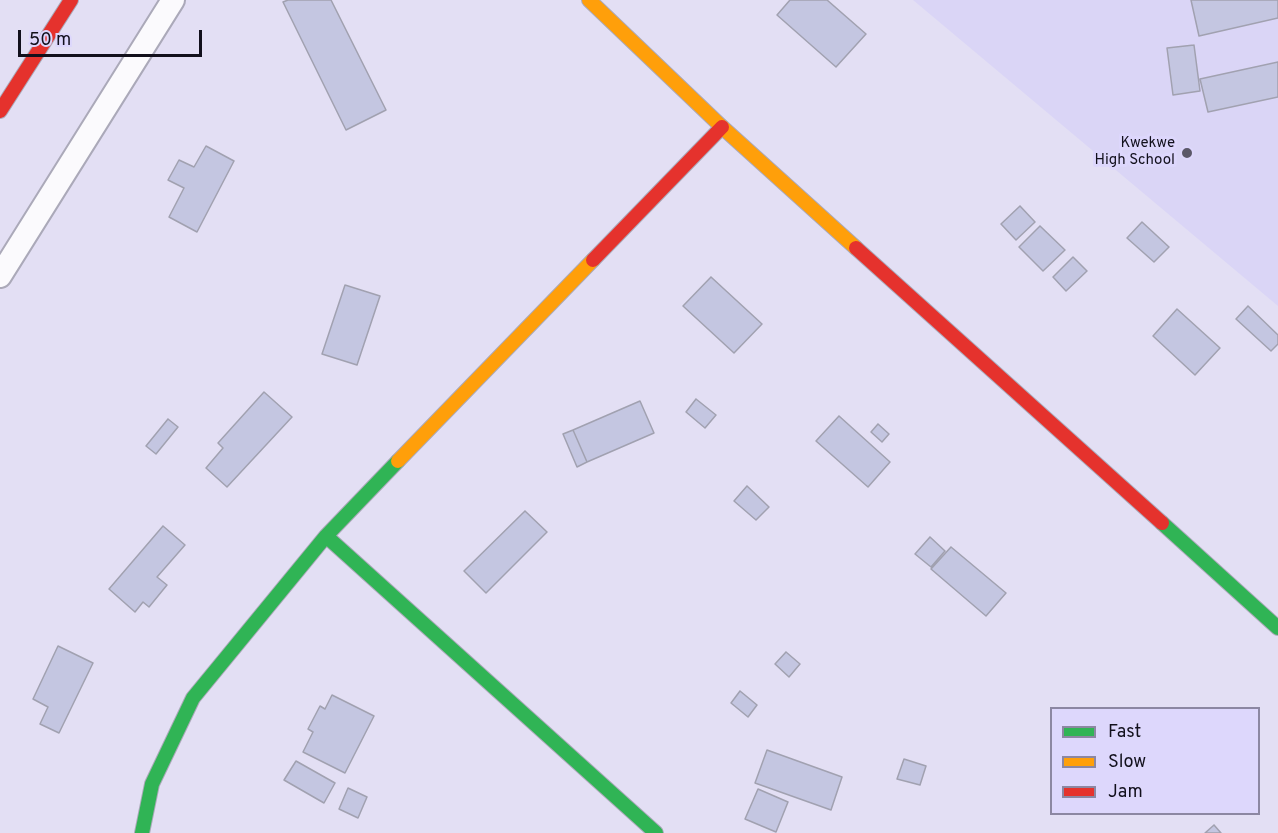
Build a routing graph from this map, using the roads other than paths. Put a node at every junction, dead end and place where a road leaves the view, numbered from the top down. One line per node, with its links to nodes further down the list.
1 (71, 0): 4 (main road)
2 (173, 0): 6 (street)
3 (589, 0): 5 (main road)
4 (0, 111)
5 (722, 127): 7 (main road); 8 (main road)
6 (0, 276)
7 (326, 536): 9 (main road); 10 (main road)
8 (1278, 628)
9 (142, 833)
10 (656, 833)

